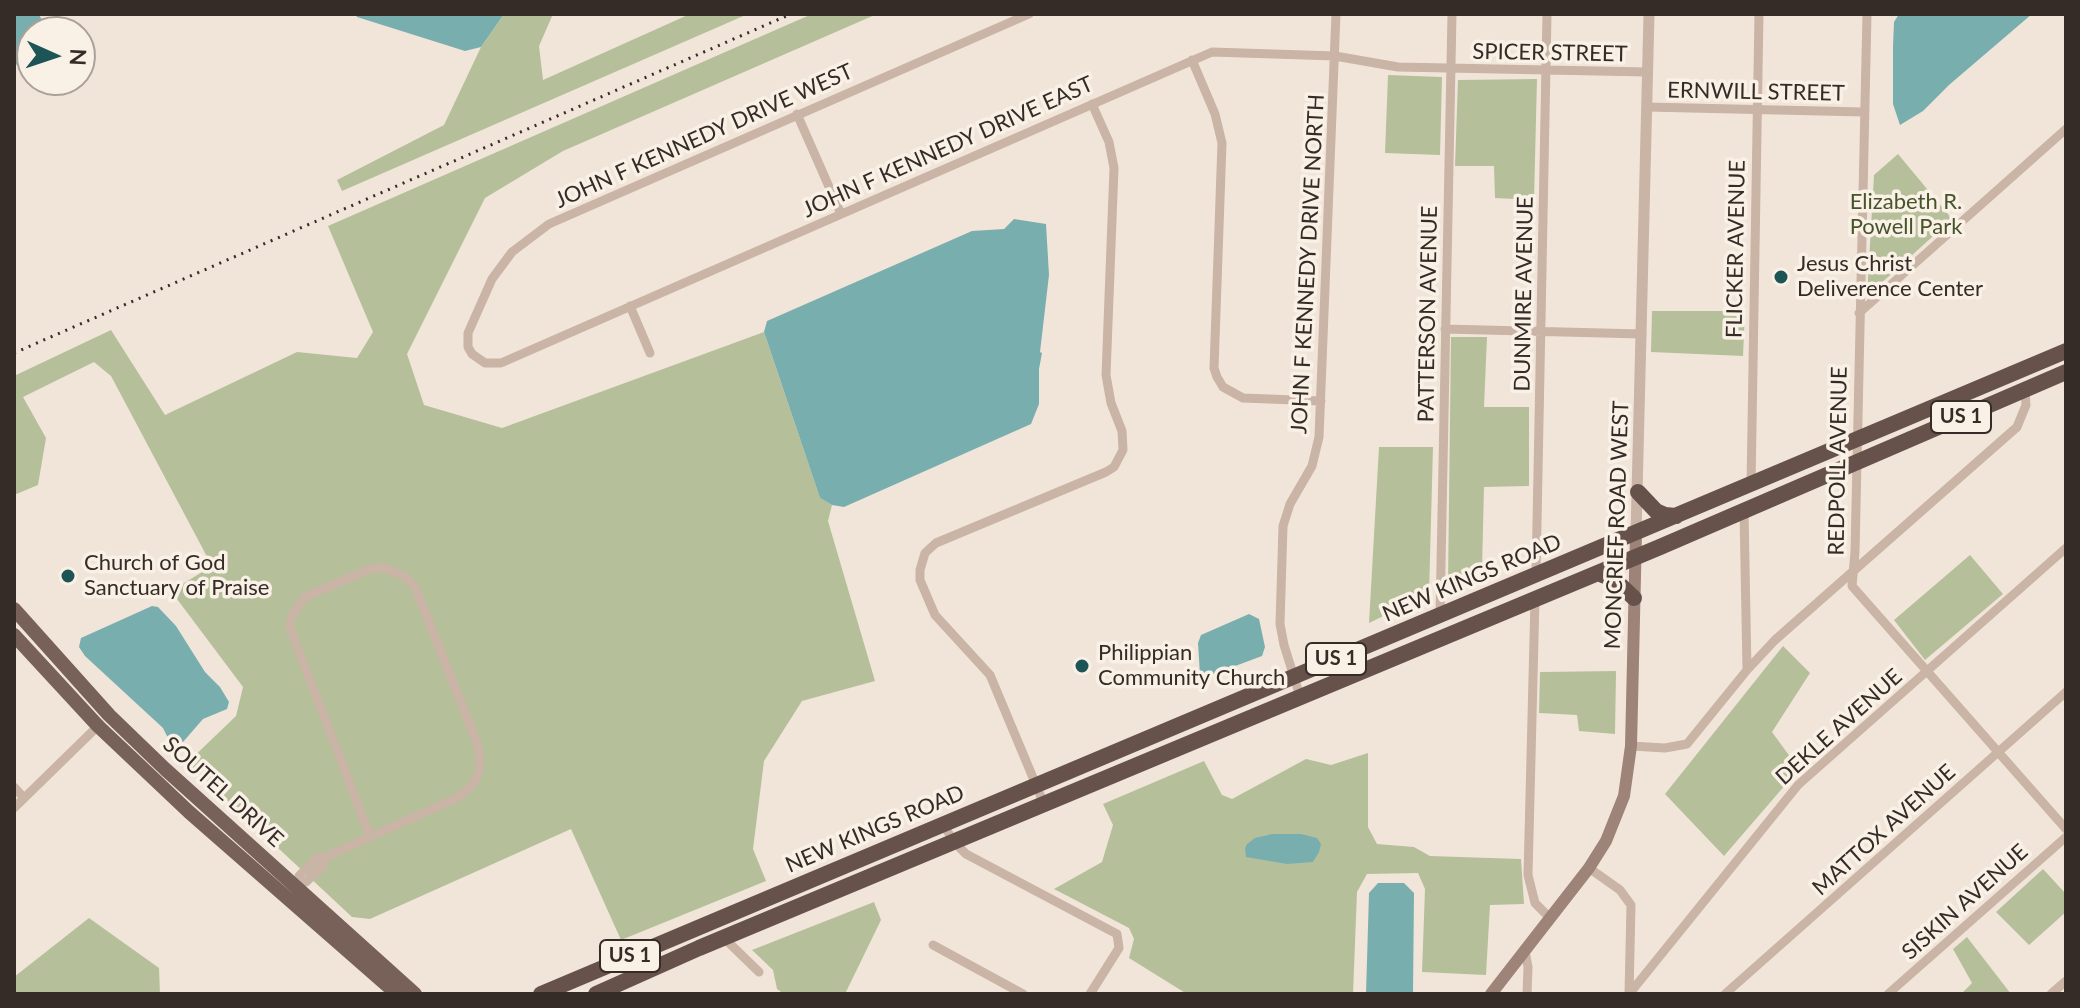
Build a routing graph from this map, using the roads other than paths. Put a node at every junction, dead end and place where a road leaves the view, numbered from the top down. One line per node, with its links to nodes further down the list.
1 (1029, 14): 17 (street, JOHN F KENNEDY DRIVE WEST)
2 (1336, 14): 8 (street, JOHN F KENNEDY DRIVE NORTH)
3 (1452, 14): 10 (street, PATTERSON AVENUE)
4 (1547, 14): 11 (street, DUNMIRE AVENUE)
5 (1649, 14): 12 (street, MONCRIEF ROAD WEST)
6 (1759, 14): 15 (street, FLICKER AVENUE)
7 (1867, 14): 16 (street, REDPOLL AVENUE)
8 (1335, 56): 9 (street, JOHN F KENNEDY DRIVE EAST); 10 (street, JOHN F KENNEDY DRIVE EAST); 30 (street, JOHN F KENNEDY DRIVE NORTH)
9 (1192, 60): 13 (street, JOHN F KENNEDY DRIVE EAST); 30 (street)
10 (1451, 69): 11 (street, SPICER STREET); 22 (street, PATTERSON AVENUE)
11 (1546, 71): 12 (street, SPICER STREET); 23 (street, DUNMIRE AVENUE)
12 (1647, 72): 14 (street, MONCRIEF ROAD WEST)
13 (1092, 104): 19 (street, JOHN F KENNEDY DRIVE EAST); 56 (street)
14 (1647, 107): 15 (street, ERNWILL STREET); 24 (street, MONCRIEF ROAD WEST)
15 (1757, 110): 16 (street, ERNWILL STREET); 33 (street, FLICKER AVENUE)
16 (1864, 112): 21 (street, REDPOLL AVENUE)
17 (797, 114): 19 (street); 27 (street, JOHN F KENNEDY DRIVE WEST)
18 (2066, 129): 21 (street)
19 (841, 214): 20 (street, JOHN F KENNEDY DRIVE EAST)
20 (630, 306): 26 (street); 27 (street, JOHN F KENNEDY DRIVE EAST)
21 (1859, 313): 31 (street, REDPOLL AVENUE)
22 (1445, 329): 23 (street); 46 (street, PATTERSON AVENUE)
23 (1541, 331): 24 (street); 42 (street, DUNMIRE AVENUE)
24 (1642, 334): 34 (street, MONCRIEF ROAD WEST)
25 (2066, 351): 31 (highway, NEW KINGS ROAD / US 1)
26 (650, 353)
27 (478, 360)
28 (2066, 372): 29 (highway, NEW KINGS ROAD / US 1)
29 (2025, 390): 32 (highway, NEW KINGS ROAD / US 1); 40 (street)
30 (1321, 401): 50 (street, JOHN F KENNEDY DRIVE NORTH)
31 (1857, 440): 32 (street, REDPOLL AVENUE); 33 (highway, NEW KINGS ROAD / US 1)
32 (1856, 462): 35 (highway, NEW KINGS ROAD / US 1); 40 (street, REDPOLL AVENUE)
33 (1751, 484): 36 (highway, NEW KINGS ROAD / US 1)
34 (1638, 492): 36 (highway); 37 (street, MONCRIEF ROAD WEST)
35 (1744, 511): 39 (highway, NEW KINGS ROAD / US 1); 48 (street)
36 (1676, 516): 37 (highway, NEW KINGS ROAD / US 1)
37 (1636, 533): 39 (main road, MONCRIEF ROAD WEST); 42 (highway, NEW KINGS ROAD / US 1)
38 (2066, 548): 49 (street, DEKLE AVENUE)
39 (1635, 557): 41 (highway, NEW KINGS ROAD / US 1); 43 (main road, MONCRIEF ROAD WEST)
40 (1853, 570): 48 (street); 49 (street, REDPOLL AVENUE)
41 (1598, 573): 43 (highway); 44 (highway, NEW KINGS ROAD / US 1)
42 (1536, 574): 46 (highway, NEW KINGS ROAD / US 1)
43 (1634, 598): 54 (main road, MONCRIEF ROAD WEST)
44 (1535, 599): 52 (highway, NEW KINGS ROAD / US 1); 68 (street)
45 (14, 609): 53 (main road, SOUTEL DRIVE)
46 (1440, 615): 50 (highway, NEW KINGS ROAD / US 1)
47 (14, 635): 53 (main road, SOUTEL DRIVE)
48 (1747, 670): 54 (street)
49 (1926, 672): 55 (street, REDPOLL AVENUE); 84 (street, DEKLE AVENUE)
50 (1294, 677): 52 (street, JOHN F KENNEDY DRIVE NORTH); 56 (highway, NEW KINGS ROAD / US 1)
51 (2066, 692): 55 (street, MATTOX AVENUE)
52 (1300, 696): 59 (highway, NEW KINGS ROAD / US 1)
53 (104, 721): 58 (street); 67 (main road, SOUTEL DRIVE)
54 (1631, 746): 66 (main road, MONCRIEF ROAD WEST)
55 (1998, 752): 62 (street, REDPOLL AVENUE); 85 (street, MATTOX AVENUE)
56 (1037, 785): 59 (street); 61 (highway, NEW KINGS ROAD / US 1)
57 (14, 787): 58 (street)
58 (24, 798): 60 (street)
59 (1044, 804): 65 (highway, NEW KINGS ROAD / US 1)
60 (14, 808)
61 (943, 824): 65 (street); 69 (highway, NEW KINGS ROAD / US 1)
62 (2066, 829)
63 (370, 836): 63 (street); 67 (street)
64 (2066, 837): 86 (street, SISKIN AVENUE)
65 (954, 842): 70 (highway, NEW KINGS ROAD / US 1); 81 (street)
66 (1589, 868): 68 (main road, MONCRIEF ROAD WEST); 84 (street)
67 (293, 889): 76 (main road, SOUTEL DRIVE); 77 (main road, SOUTEL DRIVE)
68 (1550, 918): 73 (main road, MONCRIEF ROAD WEST)
69 (696, 929): 72 (street); 78 (highway, NEW KINGS ROAD / US 1)
70 (725, 939): 72 (highway, NEW KINGS ROAD / US 1); 74 (street)
71 (933, 945): 80 (street)
72 (699, 948): 79 (highway, NEW KINGS ROAD / US 1)
73 (1525, 951): 82 (main road, MONCRIEF ROAD WEST); 83 (street)
74 (759, 972)
75 (2066, 981): 87 (street)
76 (397, 994)
77 (415, 994)
78 (541, 994)
79 (596, 994)
80 (1023, 994)
81 (1090, 994)
82 (1491, 994)
83 (1527, 994)
84 (1630, 994)
85 (1725, 994)
86 (1888, 994)
87 (2051, 994)

